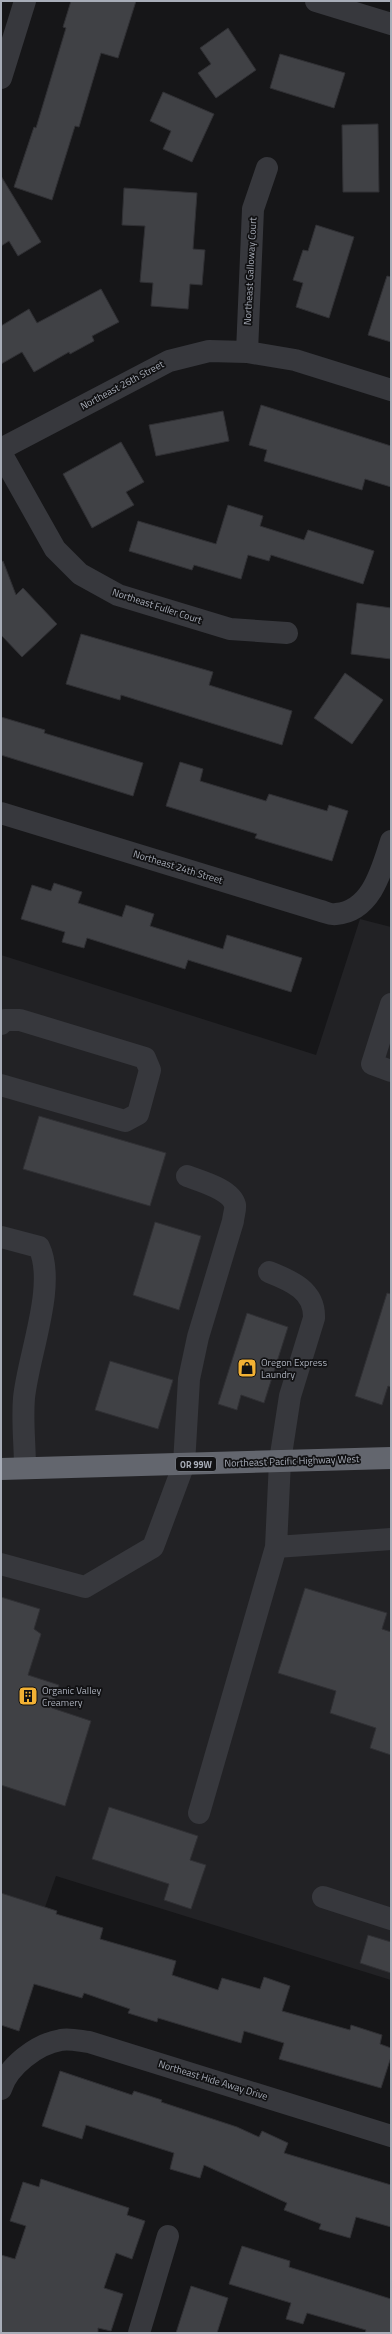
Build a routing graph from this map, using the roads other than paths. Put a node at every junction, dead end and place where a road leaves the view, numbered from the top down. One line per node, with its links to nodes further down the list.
1 (25, 1): 4 (street)
2 (316, 1): 3 (street)
3 (391, 24)
4 (1, 78)
5 (267, 168): 6 (street, Northeast Galloway Court)
6 (246, 352): 7 (street, Northeast 26th Street); 8 (street, Northeast 26th Street)
7 (391, 390)
8 (1, 449)
9 (1, 453): 10 (street, Northeast Fuller Court)
10 (287, 633)
11 (1, 812): 12 (street, Northeast 24th Street)
12 (391, 841)
13 (391, 1004): 15 (street)
14 (1, 1024): 16 (street)
15 (391, 1071)
16 (1, 1085)
17 (187, 1176): 22 (street)
18 (1, 1237): 23 (street)
19 (269, 1272): 21 (street)
20 (391, 1458): 21 (highway, Northeast Pacific Highway West / OR 99W)
21 (280, 1461): 22 (highway, Northeast Pacific Highway West / OR 99W); 26 (street)
22 (184, 1464): 23 (highway, Northeast Pacific Highway West / OR 99W); 27 (street)
23 (25, 1468): 24 (highway, Northeast Pacific Highway West / OR 99W)
24 (1, 1469)
25 (391, 1539): 26 (street)
26 (276, 1547): 28 (street)
27 (1, 1564)
28 (199, 1813)
29 (323, 1897): 30 (street)
30 (391, 1919)
31 (1, 2089): 32 (street, Northeast Hide Away Drive)
32 (391, 2136)
33 (168, 2236): 34 (street)
34 (139, 2333)

